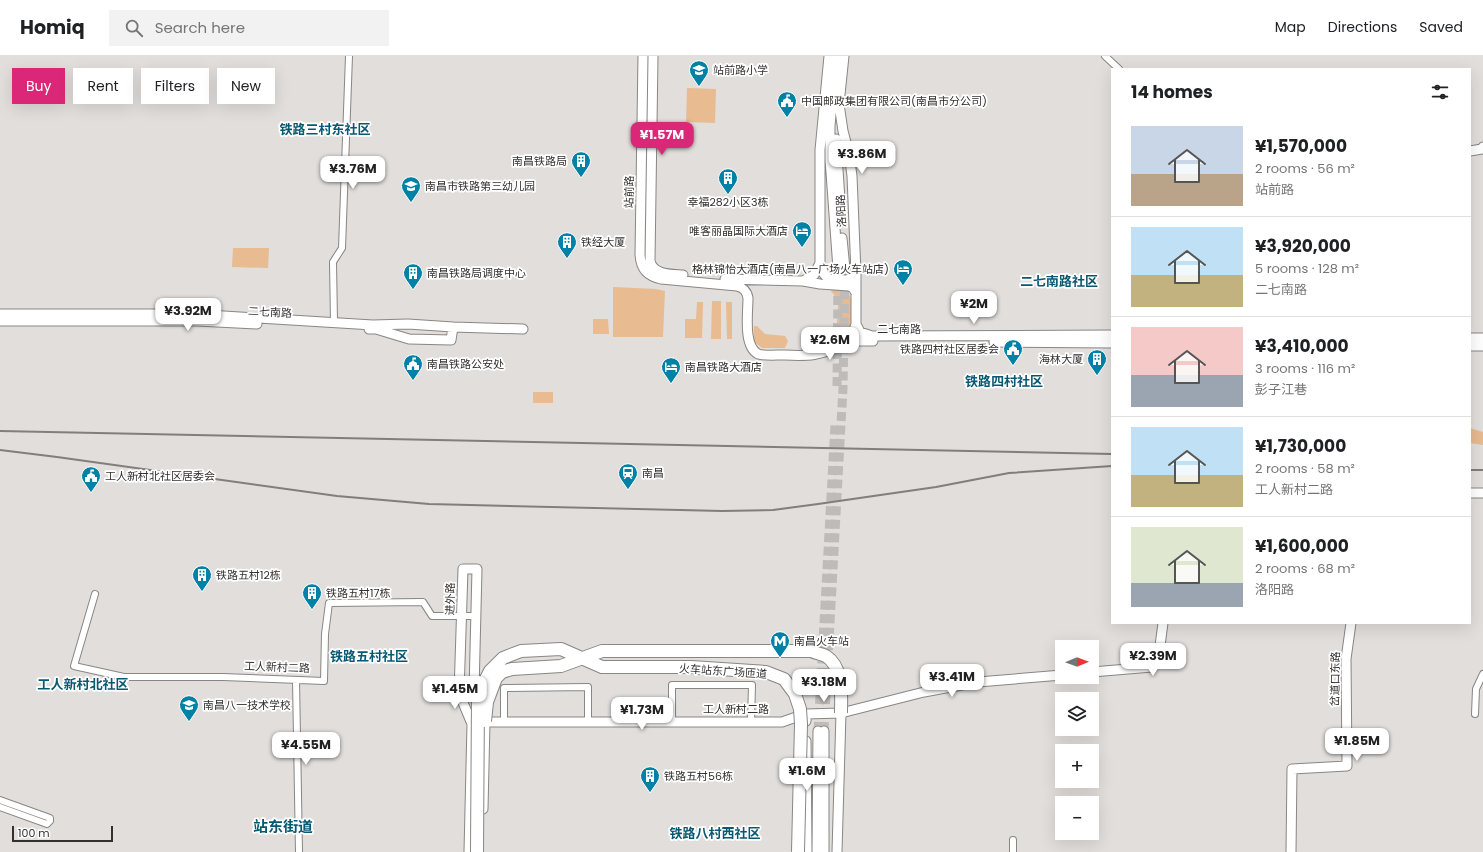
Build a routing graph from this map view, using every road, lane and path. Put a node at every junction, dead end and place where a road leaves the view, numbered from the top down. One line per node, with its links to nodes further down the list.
1 (349, 56): 19 (street)
2 (643, 56): 12 (main road, 站前路)
3 (653, 56): 12 (main road, 站前路)
4 (829, 56): 13 (main road, 洛阳路)
5 (836, 56): 6 (main road, 洛阳路)
6 (840, 56)
7 (844, 56): 14 (main road, 洛阳路)
8 (1105, 56): 9 (street)
9 (1118, 68)
10 (1483, 148): 11 (main road)
11 (1471, 151)
12 (645, 255): 15 (main road); 26 (main road)
13 (820, 263): 14 (main road); 15 (main road)
14 (856, 273): 16 (main road, 洛阳路)
15 (803, 281): 16 (main road)
16 (856, 293): 20 (main road)
17 (0, 314): 19 (main road, 二七南路)
18 (0, 321): 21 (main road, 二七南路)
19 (334, 322): 21 (main road, 二七南路)
20 (856, 324): 23 (main road, 二七南路); 26 (main road)
21 (453, 327): 22 (main road, 二七南路)
22 (522, 329)
23 (1111, 335)
24 (1471, 338): 25 (main road)
25 (1483, 338)
26 (844, 340): 27 (main road, 二七南路)
27 (1111, 343)
28 (1471, 346): 29 (main road)
29 (1483, 346)
30 (1471, 493): 31 (main road)
31 (1483, 493)
32 (95, 594): 41 (street, 工人新村二路)
33 (462, 616): 34 (street, 工人新村二路); 34 (main road, 进外路); 41 (street, 工人新村二路); 50 (main road, 进外路)
34 (475, 616): 48 (main road, 进外路)
35 (1163, 624): 38 (main road)
36 (1351, 624): 64 (main road, 岔道口东路)
37 (581, 659): 42 (highway, 火车站东广场匝道, bridge); 48 (highway, 火车站东广场匝道, bridge); 56 (highway, 火车站东广场匝道, bridge); 58 (highway, 火车站东广场匝道, bridge)
38 (1099, 671)
39 (1483, 674): 44 (street)
40 (1055, 676): 42 (main road)
41 (296, 680): 54 (street)
42 (841, 713): 43 (main road); 62 (main road)
43 (806, 714): 49 (main road, 工人新村二路); 59 (main road)
44 (1475, 714)
45 (504, 721): 46 (main road, 工人新村二路); 46 (street); 48 (main road, 工人新村二路)
46 (588, 721): 47 (main road, 工人新村二路)
47 (672, 721): 49 (main road, 工人新村二路); 49 (street)
48 (484, 722): 50 (main road, 工人新村二路); 57 (main road, 进外路)
49 (751, 722)
50 (472, 724): 55 (main road, 进外路)
51 (0, 800): 52 (street)
52 (0, 807)
53 (1013, 840): 63 (street)
54 (299, 852)
55 (469, 852)
56 (477, 852)
57 (482, 852)
58 (798, 852)
59 (807, 852)
60 (817, 852): 61 (main road)
61 (824, 852)
62 (837, 852)
63 (1013, 852)
64 (1291, 852)

